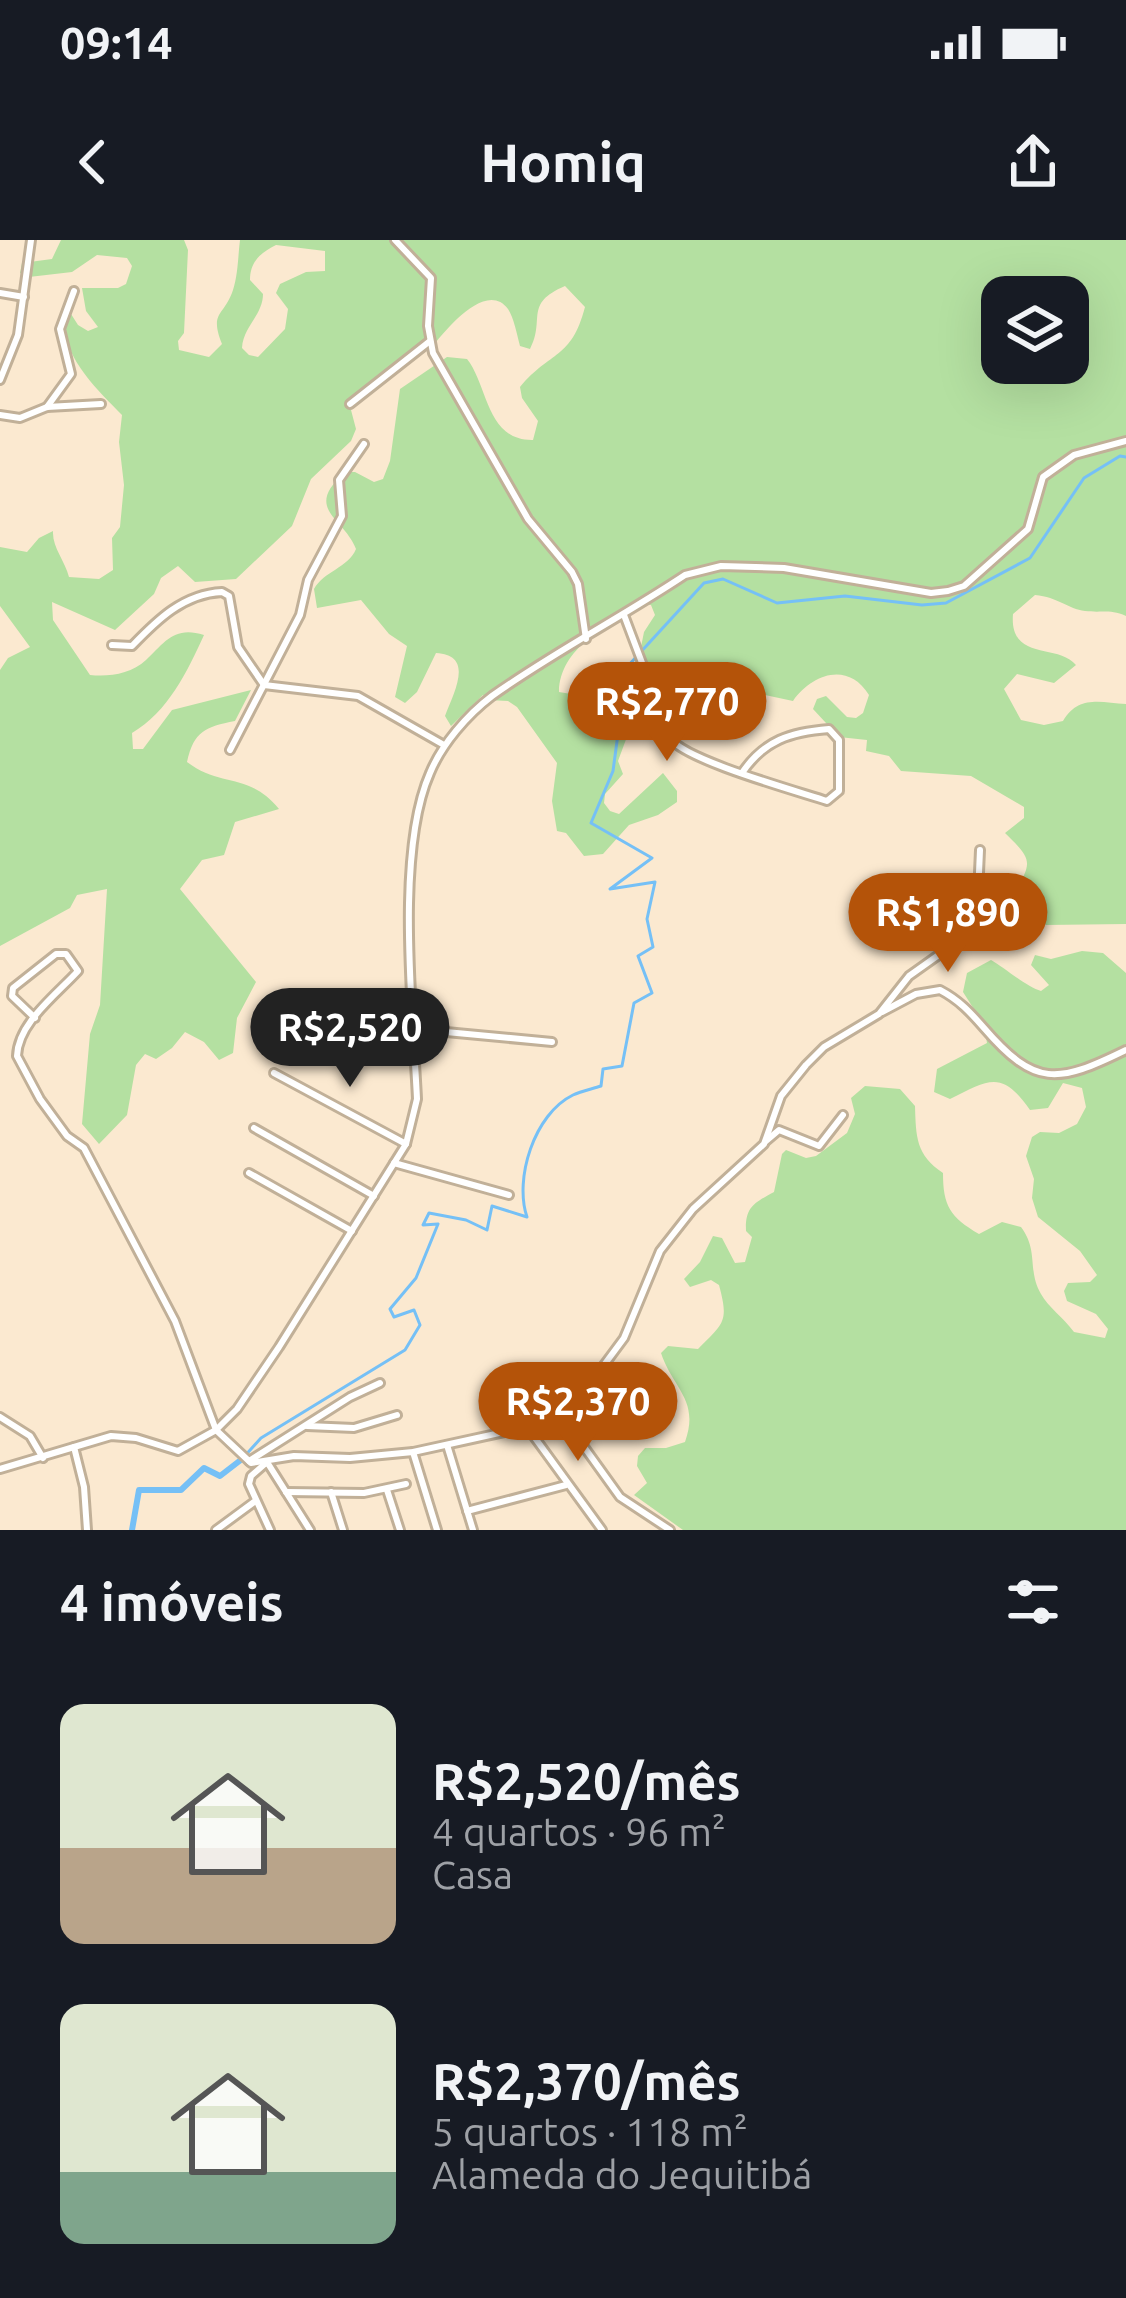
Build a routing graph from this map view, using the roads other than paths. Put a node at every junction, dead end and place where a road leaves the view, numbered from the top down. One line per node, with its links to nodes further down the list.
1 (31, 240): 5 (street)
2 (395, 240): 6 (street)
3 (74, 291): 10 (street)
4 (0, 293): 5 (street)
5 (24, 297): 7 (street)
6 (430, 341): 9 (street); 15 (street)
7 (0, 380)
8 (100, 404): 10 (street)
9 (350, 404)
10 (46, 407): 11 (street)
11 (0, 415)
12 (1126, 441): 14 (street)
13 (364, 444): 17 (street)
14 (624, 615): 15 (street); 20 (street)
15 (586, 639): 18 (street)
16 (112, 645): 17 (street)
17 (264, 685): 18 (street); 19 (street)
18 (444, 745): 24 (street)
19 (230, 750)
20 (742, 772): 20 (street)
21 (980, 850): 22 (street)
22 (879, 1014): 26 (street); 31 (street)
23 (35, 1018): 23 (street); 43 (street)
24 (414, 1029): 25 (street); 30 (street)
25 (553, 1042)
26 (1126, 1050)
27 (274, 1073): 30 (street)
28 (843, 1115): 31 (street)
29 (254, 1127): 34 (street)
30 (406, 1144): 32 (street)
31 (764, 1144): 40 (street)
32 (394, 1163): 34 (street); 35 (street)
33 (249, 1172): 36 (street)
34 (374, 1196): 36 (street)
35 (509, 1196)
36 (352, 1231): 43 (street)
37 (380, 1383): 41 (street)
38 (397, 1415): 41 (street)
39 (0, 1417): 47 (street)
40 (564, 1420): 42 (street); 68 (street)
41 (304, 1426): 48 (street)
42 (527, 1427): 44 (street); 52 (street)
43 (216, 1430): 45 (street); 48 (street)
44 (447, 1445): 46 (street); 57 (street)
45 (74, 1447): 47 (street); 59 (street)
46 (413, 1452): 49 (street); 65 (street)
47 (43, 1458): 50 (street)
48 (247, 1460): 49 (street)
49 (267, 1462): 54 (street); 56 (street)
50 (0, 1469)
51 (406, 1484): 53 (street)
52 (566, 1485): 57 (street); 58 (street)
53 (387, 1490): 55 (street); 64 (street)
54 (286, 1492): 55 (street); 62 (street)
55 (331, 1492): 63 (street)
56 (254, 1502): 60 (street); 61 (street)
57 (467, 1510): 66 (street)
58 (599, 1528): 67 (street)
59 (87, 1530)
60 (216, 1530)
61 (270, 1530)
62 (310, 1530)
63 (343, 1530)
64 (400, 1530)
65 (437, 1530)
66 (473, 1530)
67 (586, 1530)
68 (670, 1530)

